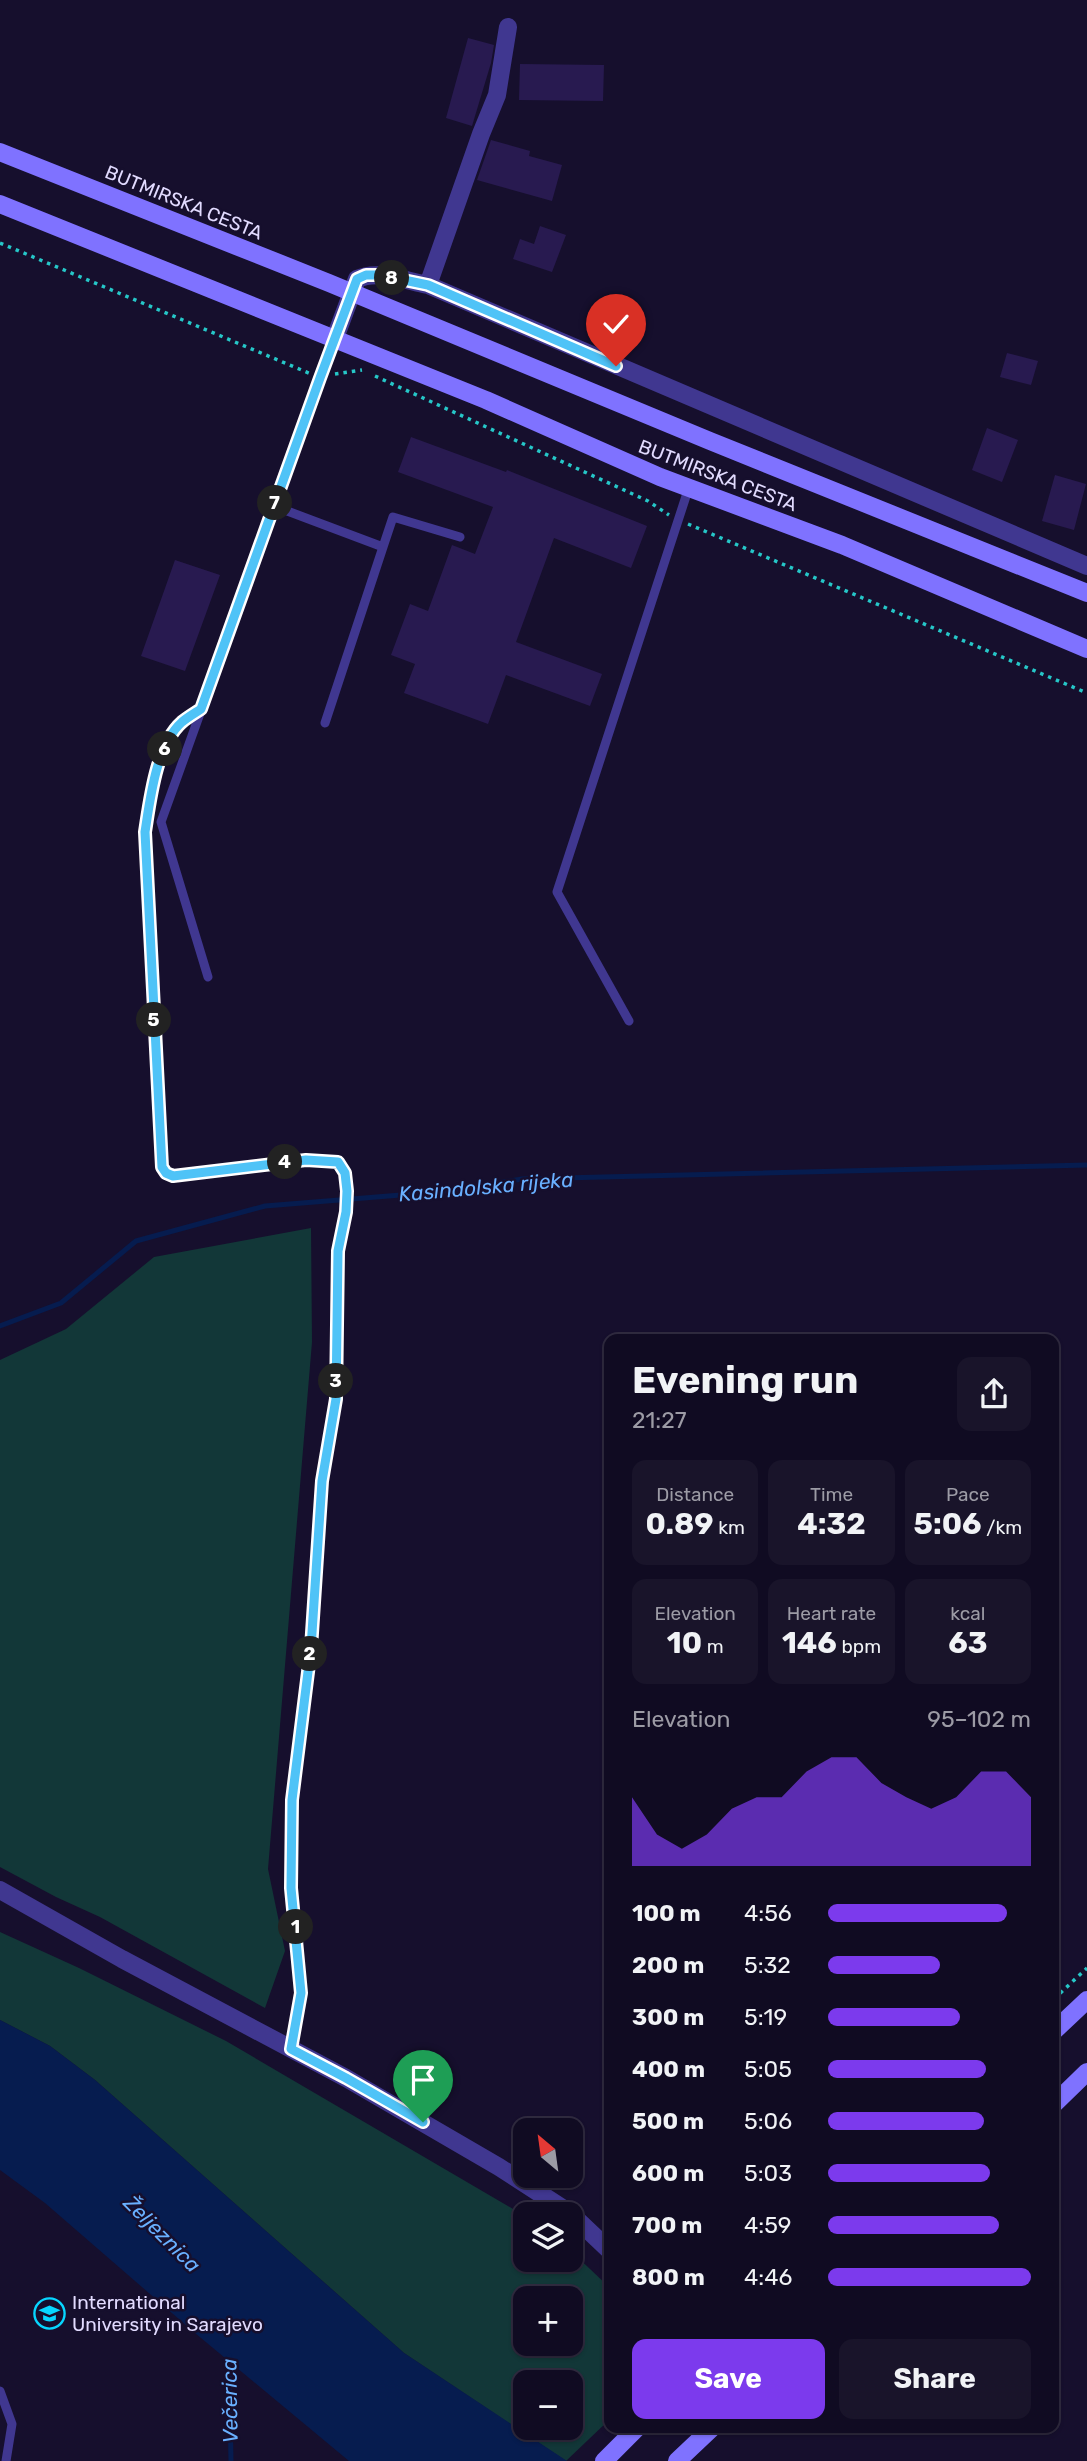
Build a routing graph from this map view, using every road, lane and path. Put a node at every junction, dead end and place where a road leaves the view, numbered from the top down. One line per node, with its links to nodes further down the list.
1 (508, 27): 5 (street)
2 (0, 152): 6 (main road, BUTMIRSKA CESTA)
3 (0, 204): 7 (main road, BUTMIRSKA CESTA)
4 (0, 243): 8 (path)
5 (428, 285): 6 (street); 14 (street)
6 (353, 293): 7 (street); 15 (main road, BUTMIRSKA CESTA)
7 (335, 338): 8 (lane); 9 (main road, BUTMIRSKA CESTA)
8 (320, 378): 10 (lane); 11 (path)
9 (689, 487): 11 (lane); 16 (main road, BUTMIRSKA CESTA)
10 (274, 506): 13 (lane); 18 (lane)
11 (677, 520): 17 (path); 22 (lane)
12 (460, 537): 13 (lane)
13 (383, 547): 19 (lane)
14 (1087, 566)
15 (1087, 593)
16 (1087, 649)
17 (1087, 693)
18 (201, 709): 20 (lane); 21 (lane)
19 (325, 723)
20 (208, 977)
21 (152, 985): 28 (path)
22 (629, 1021)
23 (0, 1890): 28 (street)
24 (1087, 1968): 25 (path)
25 (1059, 1994)
26 (1087, 2000): 27 (main road)
27 (1059, 2026)
28 (291, 2049): 31 (street)
29 (1087, 2072): 30 (main road)
30 (1059, 2099)
31 (604, 2245)
32 (0, 2391): 35 (lane)
33 (632, 2433): 36 (main road)
34 (707, 2433): 37 (main road)
35 (6, 2461)
36 (604, 2461)
37 (677, 2461)

